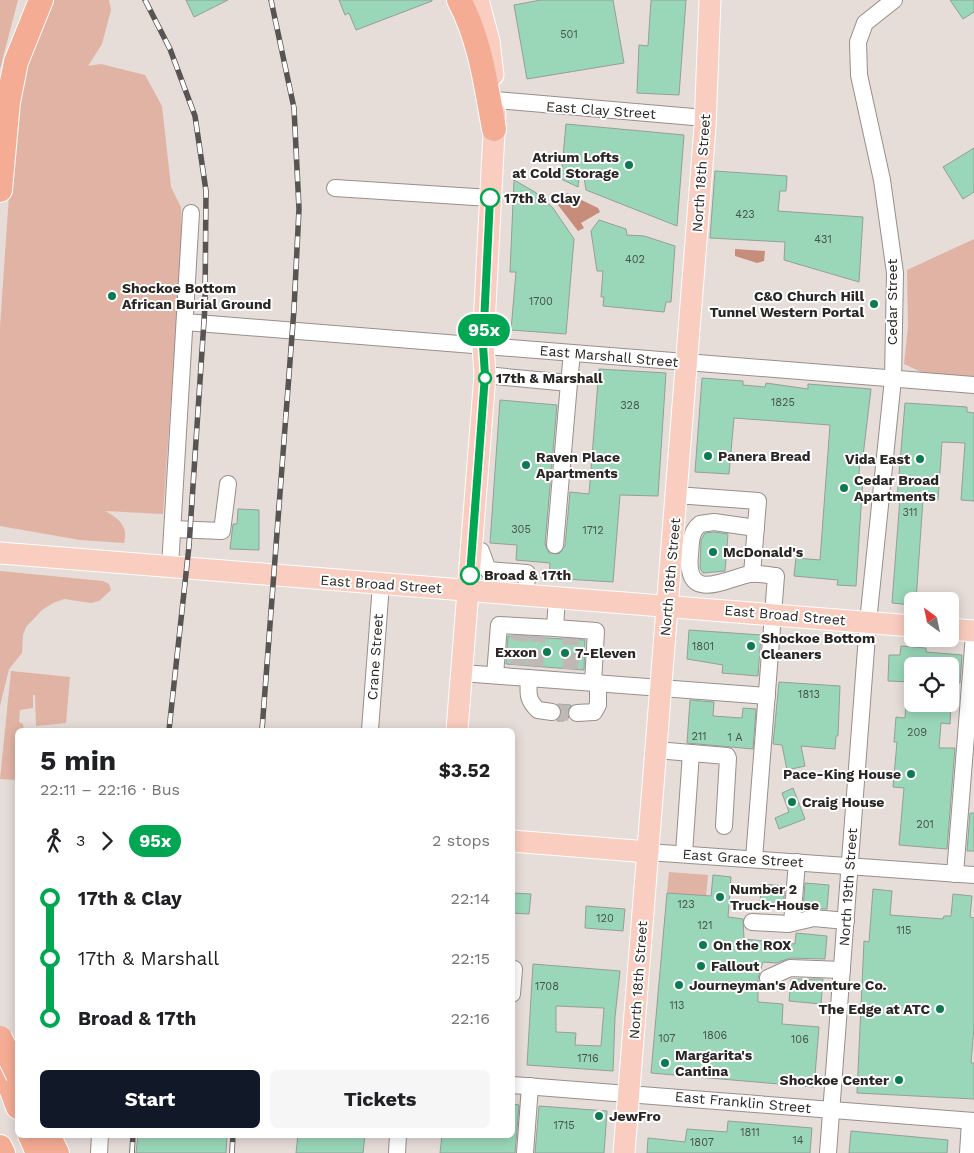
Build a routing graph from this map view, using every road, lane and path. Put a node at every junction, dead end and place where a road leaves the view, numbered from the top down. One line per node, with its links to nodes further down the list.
1 (27, 0): 7 (highway)
2 (41, 0): 7 (highway)
3 (459, 0): 10 (highway)
4 (478, 0): 8 (main road)
5 (710, 0): 9 (main road, North 18th Street)
6 (894, 0): 20 (street, Cedar Street)
7 (10, 92): 12 (highway)
8 (496, 100): 9 (street, East Clay Street); 10 (main road)
9 (706, 118): 18 (main road, North 18th Street)
10 (494, 129): 13 (main road)
11 (335, 188): 13 (street)
12 (0, 190)
13 (490, 198): 16 (main road)
14 (191, 213): 15 (street)
15 (185, 322): 16 (street, East Marshall Street); 26 (street)
16 (483, 345): 17 (street, East Marshall Street); 19 (main road)
17 (572, 352): 18 (street, East Marshall Street); 21 (street)
18 (686, 362): 20 (street, East Marshall Street); 24 (main road, North 18th Street)
19 (485, 375): 21 (street); 28 (main road)
20 (893, 379): 22 (street, East Marshall Street); 38 (street, Cedar Street)
21 (569, 383): 27 (street)
22 (974, 385)
23 (228, 484): 26 (street)
24 (676, 495): 25 (street); 36 (main road, North 18th Street)
25 (756, 528): 31 (street); 31 (street)
26 (173, 529): 30 (street)
27 (555, 544)
28 (472, 550): 33 (main road); 34 (street)
29 (0, 553): 30 (main road, East Broad Street)
30 (170, 567): 32 (main road, East Broad Street)
31 (752, 574): 37 (street)
32 (381, 584): 33 (main road, East Broad Street); 52 (street, Crane Street)
33 (468, 591): 34 (main road, East Broad Street); 44 (main road)
34 (526, 595): 35 (main road, East Broad Street)
35 (557, 597): 36 (main road, East Broad Street); 40 (street)
36 (667, 605): 37 (main road, East Broad Street); 48 (main road, North 18th Street)
37 (774, 613): 38 (main road, East Broad Street); 49 (street)
38 (868, 622): 39 (main road, East Broad Street); 62 (street, North 19th Street)
39 (904, 625)
40 (555, 628): 46 (street); 47 (street)
41 (959, 630): 42 (main road)
42 (974, 631)
43 (974, 635): 63 (street)
44 (462, 673): 46 (street); 53 (main road)
45 (527, 673): 46 (street); 47 (street); 50 (street)
46 (495, 676)
47 (595, 683): 48 (street); 51 (street)
48 (661, 688): 49 (street); 54 (main road, North 18th Street)
49 (767, 696): 60 (street)
50 (552, 712)
51 (576, 713)
52 (370, 728)
53 (457, 728)
54 (656, 750): 55 (street); 58 (main road, North 18th Street)
55 (691, 753): 56 (street); 59 (street)
56 (724, 826)
57 (515, 841): 58 (main road, East Grace Street)
58 (648, 852): 59 (street, East Grace Street); 77 (main road, North 18th Street)
59 (684, 853): 60 (street, East Grace Street)
60 (754, 860): 61 (street, East Grace Street)
61 (797, 862): 62 (street, East Grace Street); 67 (street)
62 (850, 866): 63 (street, East Grace Street); 65 (street, North 19th Street)
63 (955, 874): 64 (street, East Grace Street)
64 (974, 875)
65 (846, 920): 67 (street); 68 (street, North 19th Street)
66 (752, 922): 67 (street)
67 (792, 923)
68 (842, 970): 69 (street); 79 (street, North 19th Street)
69 (768, 978)
70 (0, 1038): 74 (highway, bridge)
71 (0, 1055): 72 (street)
72 (15, 1056)
73 (0, 1060): 78 (highway)
74 (15, 1069)
75 (515, 1085): 76 (street, East Franklin Street)
76 (530, 1086): 77 (street, East Franklin Street); 93 (street)
77 (630, 1093): 79 (street, East Franklin Street); 94 (main road, North 18th Street)
78 (15, 1099)
79 (832, 1110): 80 (street, East Franklin Street); 95 (street, North 19th Street)
80 (972, 1121): 96 (street)
81 (0, 1132): 88 (street)
82 (31, 1138): 89 (highway)
83 (50, 1138): 90 (highway)
84 (100, 1138): 91 (street)
85 (398, 1138): 92 (street)
86 (0, 1147): 87 (highway)
87 (3, 1153)
88 (12, 1153)
89 (38, 1153)
90 (57, 1153)
91 (99, 1153)
92 (397, 1153)
93 (525, 1153)
94 (624, 1153)
95 (828, 1153)
96 (968, 1153)

